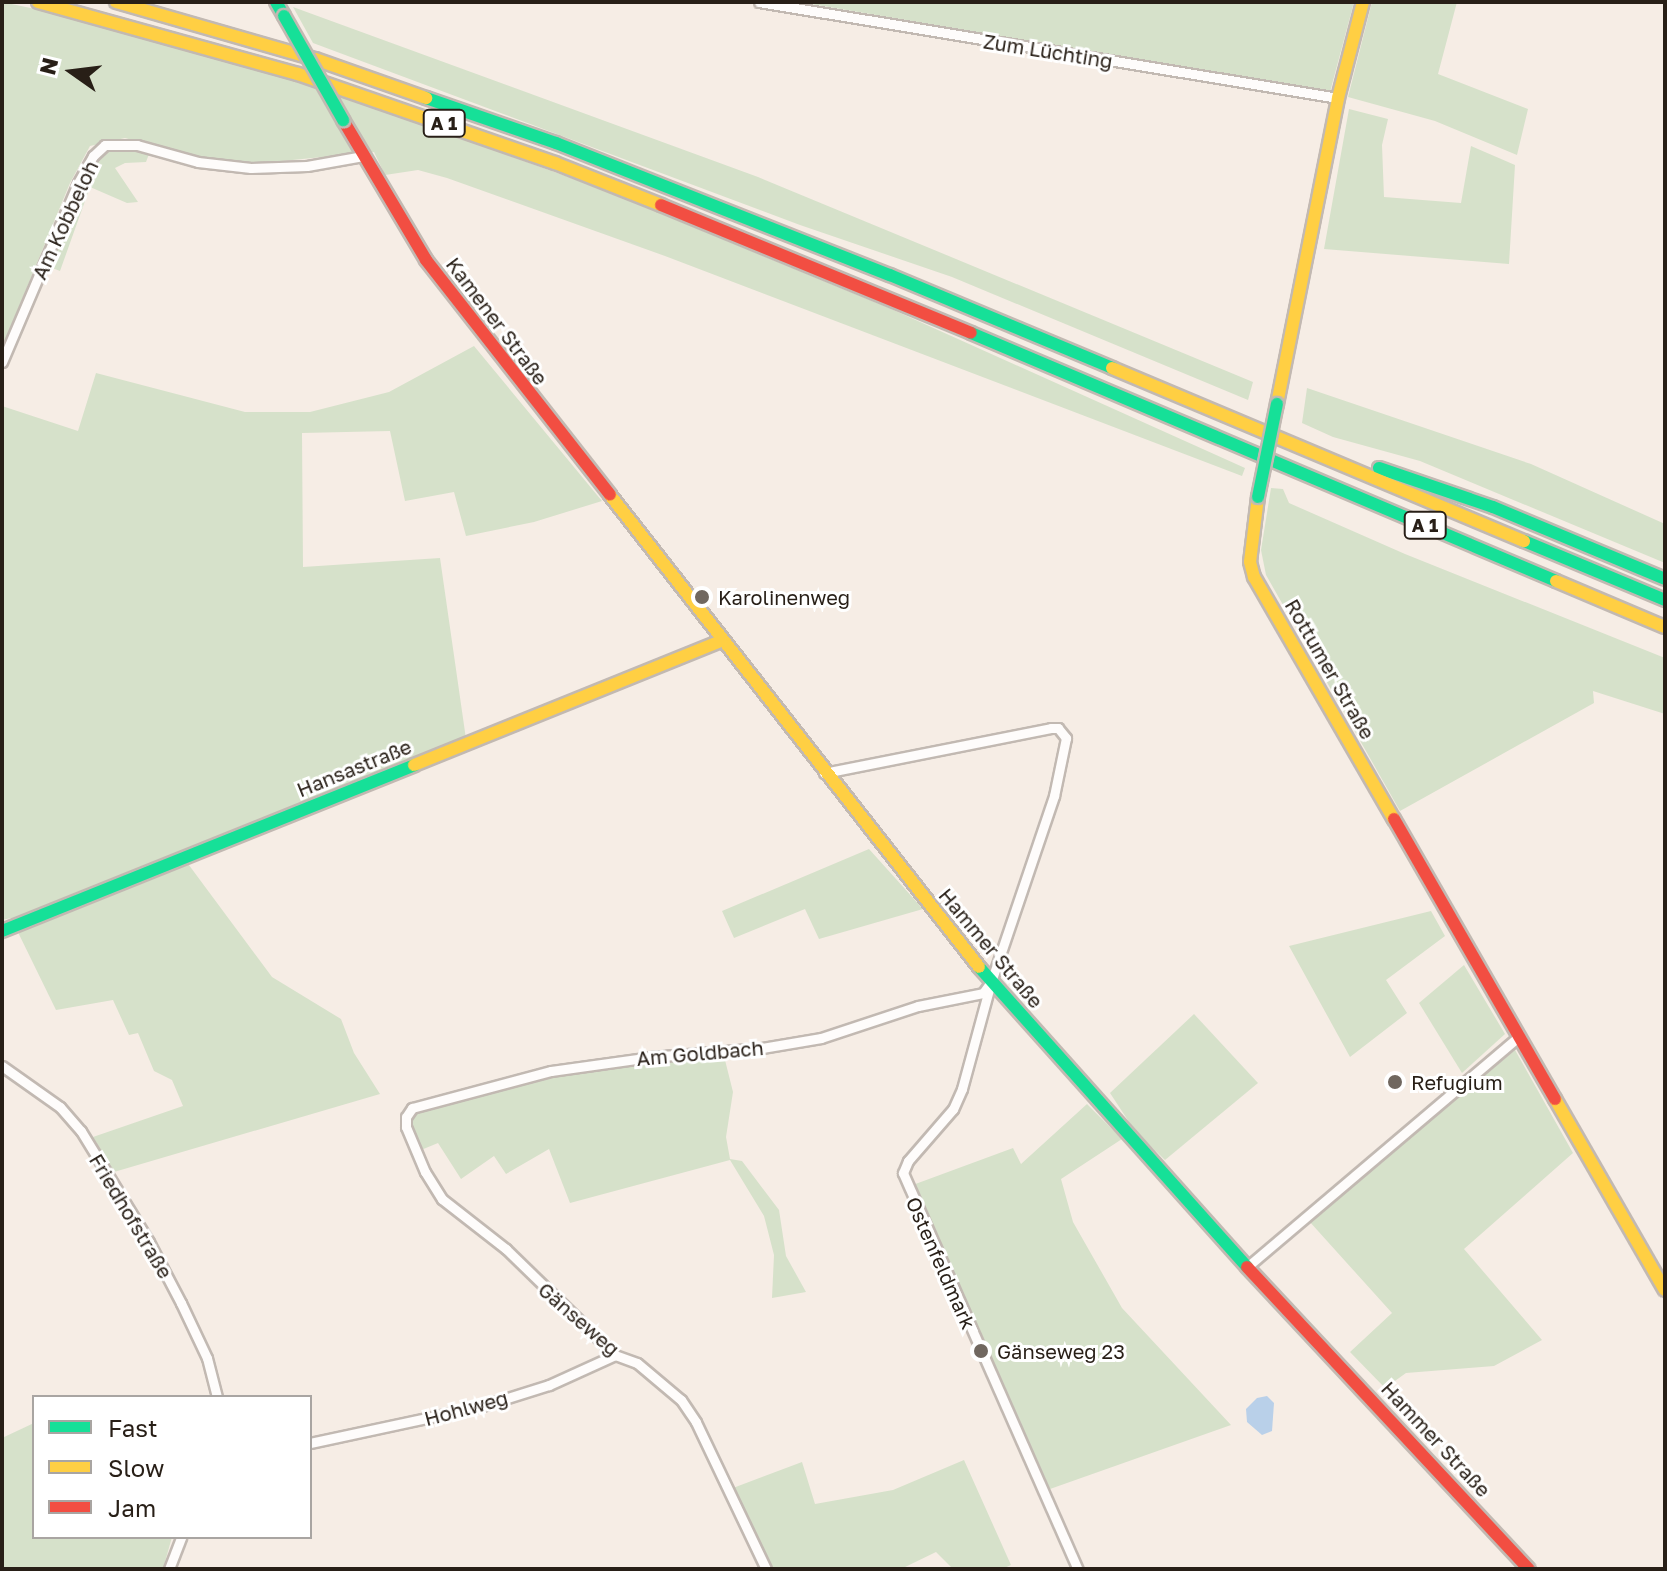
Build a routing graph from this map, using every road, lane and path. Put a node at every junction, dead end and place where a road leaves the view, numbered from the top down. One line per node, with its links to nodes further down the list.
1 (38, 2): 12 (main road, A 1)
2 (116, 2): 9 (main road, A 1)
3 (276, 2): 7 (main road, Kamener Straße, bridge)
4 (759, 2): 6 (street, Zum Lüchting)
5 (1363, 2): 6 (main road, Rottumer Straße)
6 (1338, 98): 17 (main road, Rottumer Straße, bridge)
7 (363, 156): 8 (street, Am Kobbeloh); 13 (main road, Kamener Straße)
8 (2, 362)
9 (1315, 451): 10 (main road); 11 (main road, A 1)
10 (1665, 579)
11 (1665, 600)
12 (1665, 627)
13 (721, 641): 14 (main road, Hammer Straße); 15 (main road, Hansastraße)
14 (824, 773): 16 (main road, Hammer Straße); 16 (street, Ostenfeldmark)
15 (2, 931)
16 (991, 982): 19 (street, Am Goldbach); 20 (main road, Hammer Straße); 28 (street, Ostenfeldmark)
17 (1518, 1037): 20 (street); 21 (main road, Rottumer Straße)
18 (2, 1066): 23 (street, Friedhofstraße)
19 (406, 1117): 22 (street, Gänseweg)
20 (1247, 1267): 29 (main road, Hammer Straße)
21 (1665, 1290)
22 (615, 1355): 24 (street, Hohlweg); 27 (street, Gänseweg)
23 (216, 1395)
24 (312, 1443)
25 (180, 1539): 26 (street)
26 (169, 1569)
27 (766, 1569)
28 (1078, 1569)
29 (1529, 1569)

